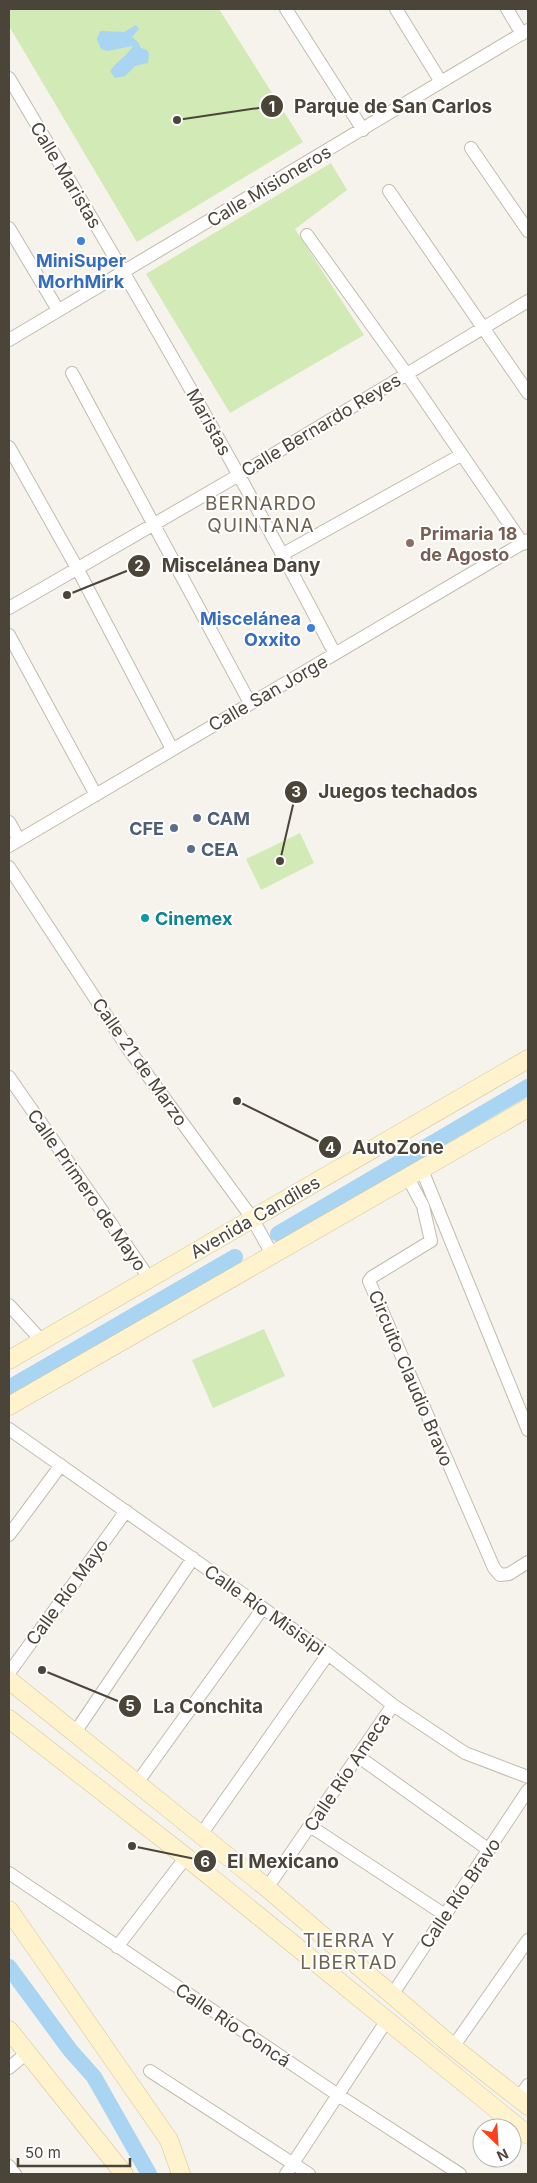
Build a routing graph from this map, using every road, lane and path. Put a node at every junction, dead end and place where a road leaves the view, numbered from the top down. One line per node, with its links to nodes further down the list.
1 (286, 9): 7 (street)
2 (396, 9): 6 (street)
3 (507, 9): 4 (street)
4 (525, 32): 6 (street, Calle Misioneros)
5 (9, 78): 13 (street, Calle Maristas)
6 (441, 82): 7 (street, Calle Misioneros)
7 (362, 130): 13 (street, Calle Misioneros)
8 (471, 148): 11 (street)
9 (389, 191): 16 (street)
10 (9, 228): 15 (street)
11 (528, 231)
12 (307, 235): 19 (street)
13 (124, 271): 15 (street, Calle Misioneros); 23 (street, Maristas)
14 (528, 301): 16 (street, Calle Bernardo Reyes)
15 (58, 310): 17 (street, Calle Misioneros)
16 (483, 327): 19 (street, Calle Bernardo Reyes); 20 (street)
17 (9, 340)
18 (72, 372): 24 (street)
19 (406, 373): 22 (street); 23 (street, Calle Bernardo Reyes)
20 (528, 393)
21 (9, 448): 27 (street)
22 (461, 455): 25 (street); 26 (street)
23 (239, 475): 24 (street, Calle Bernardo Reyes); 26 (street, Maristas)
24 (153, 525): 27 (street, Calle Bernardo Reyes); 31 (street)
25 (526, 542): 30 (street, Calle San Jorge)
26 (283, 554): 30 (street, Maristas)
27 (77, 568): 28 (street, Calle Bernardo Reyes); 32 (street)
28 (9, 608)
29 (9, 635): 33 (street)
30 (335, 654): 31 (street, Calle San Jorge)
31 (250, 703): 32 (street, Calle San Jorge)
32 (172, 749): 33 (street, Calle San Jorge)
33 (96, 795): 35 (street, Calle San Jorge)
34 (9, 822): 35 (street)
35 (14, 843)
36 (9, 867): 41 (street, Calle 21 de Marzo)
37 (528, 1059): 41 (main road, Avenida Candiles)
38 (9, 1077): 43 (street, Calle Primero de Mayo)
39 (528, 1108): 40 (main road)
40 (415, 1174): 42 (main road); 49 (street); 54 (street, Circuito Claudio Bravo)
41 (256, 1224): 42 (street, Calle 21 de Marzo); 43 (main road, Avenida Candiles)
42 (271, 1251): 47 (main road)
43 (149, 1278): 45 (main road, Avenida Candiles)
44 (9, 1307): 45 (street)
45 (42, 1341): 46 (main road, Avenida Candiles)
46 (9, 1360)
47 (9, 1406)
48 (9, 1428): 50 (street, Calle Río Misisipi)
49 (528, 1430)
50 (60, 1465): 51 (street, Calle Río Misisipi); 52 (street)
51 (126, 1511): 53 (street, Calle Río Misisipi); 57 (street, Calle Río Mayo)
52 (9, 1535)
53 (193, 1558): 55 (street, Calle Río Misisipi); 61 (street)
54 (528, 1562)
55 (263, 1608): 56 (street, Calle Río Misisipi); 64 (street)
56 (328, 1654): 59 (street, Calle Río Misisipi); 67 (street)
57 (9, 1673)
58 (9, 1680): 61 (main road)
59 (393, 1705): 62 (street, Calle Río Ameca); 63 (street, Calle Río Misisipi)
60 (9, 1719): 69 (main road)
61 (74, 1734): 64 (main road)
62 (358, 1757): 66 (street, Calle Río Ameca); 68 (street)
63 (528, 1777)
64 (137, 1784): 67 (main road)
65 (528, 1790): 68 (street, Calle Río Bravo)
66 (310, 1826): 71 (street, Calle Río Ameca); 73 (street)
67 (200, 1836): 71 (main road)
68 (489, 1850): 73 (street, Calle Río Bravo)
69 (186, 1857): 75 (street); 77 (main road)
70 (9, 1873): 75 (street, Calle Río Concá)
71 (267, 1888): 76 (main road)
72 (9, 1910): 90 (main road)
73 (445, 1915): 76 (street, Calle Río Bravo)
74 (528, 1940): 79 (street)
75 (117, 1947): 83 (street, Calle Río Concá)
76 (392, 1996): 79 (main road)
77 (387, 2020): 83 (street); 85 (main road)
78 (9, 2030): 80 (main road)
79 (453, 2046): 84 (main road)
80 (28, 2052): 81 (street); 89 (main road)
81 (9, 2068)
82 (150, 2071): 86 (street)
83 (338, 2095): 86 (street); 93 (street, Calle Río Concá)
84 (525, 2097)
85 (528, 2135)
86 (294, 2163): 91 (street); 92 (street)
87 (9, 2166): 88 (street)
88 (15, 2174)
89 (124, 2174)
90 (181, 2174)
91 (286, 2174)
92 (309, 2174)
93 (460, 2174)

